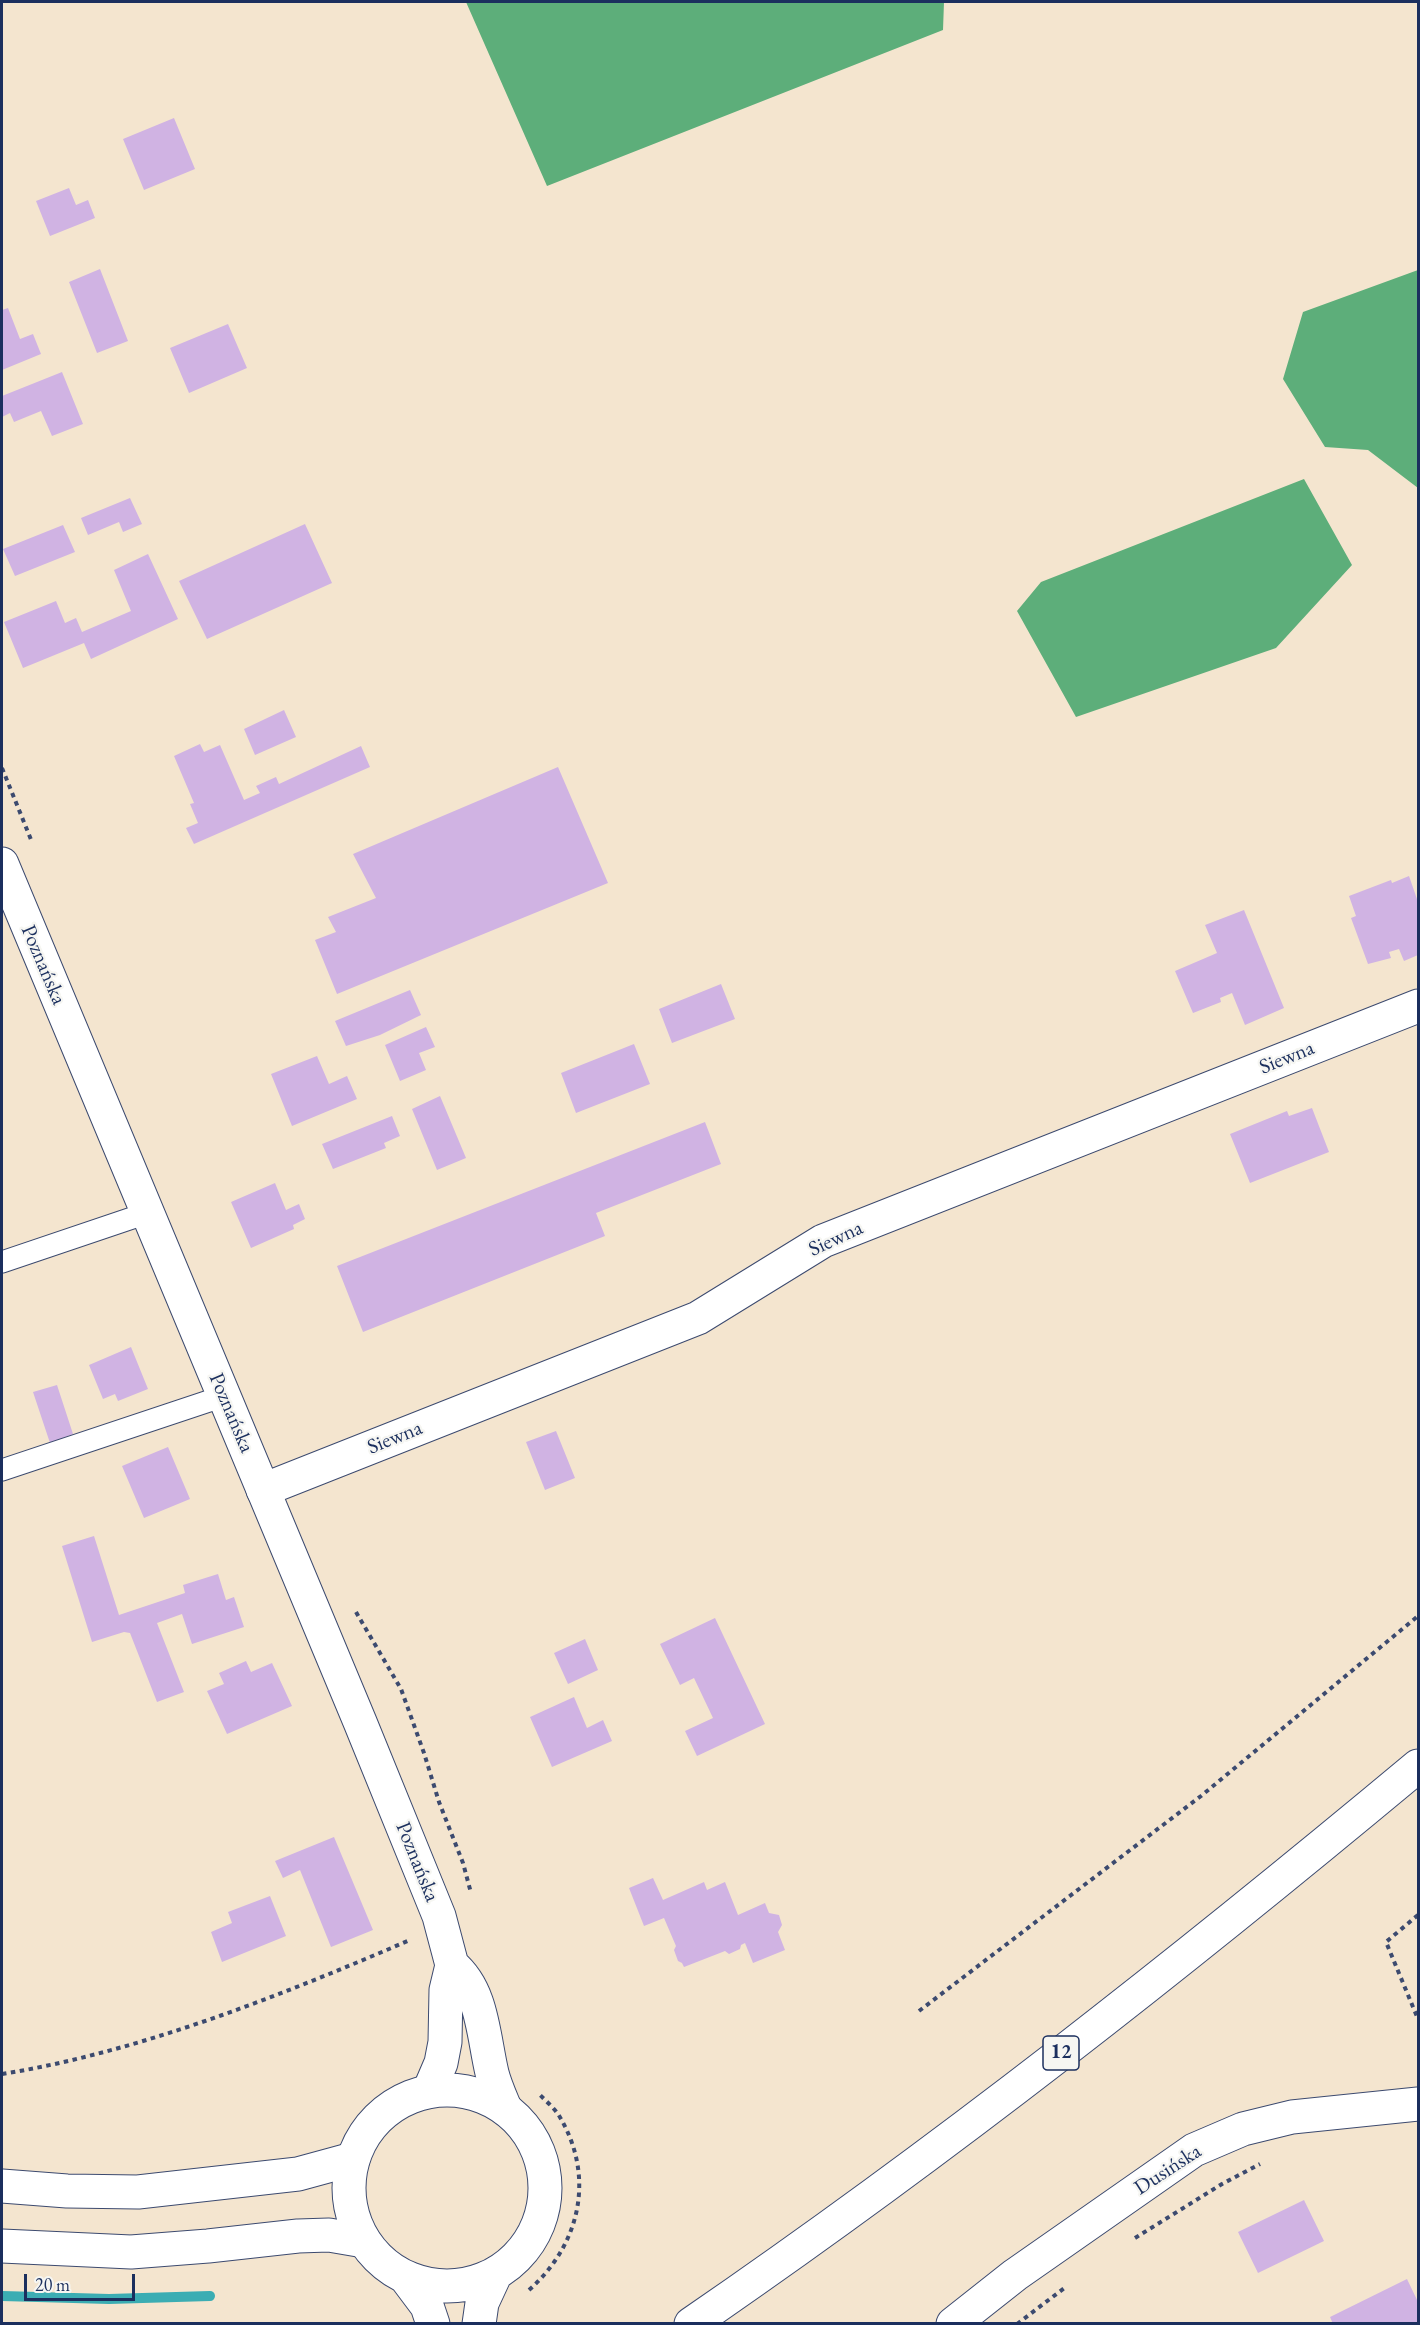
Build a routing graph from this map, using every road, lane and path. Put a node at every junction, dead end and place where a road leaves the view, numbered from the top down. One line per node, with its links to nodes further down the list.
1 (2, 864): 3 (street, Poznańska)
2 (1419, 1006): 7 (street, Siewna)
3 (147, 1213): 4 (lane); 5 (street, Poznańska)
4 (2, 1262)
5 (224, 1396): 6 (lane); 7 (street, Poznańska)
6 (2, 1470)
7 (263, 1490): 11 (street, Poznańska)
8 (1419, 1616): 13 (path)
9 (1419, 1766): 30 (street, 12)
10 (1419, 1915): 14 (path)
11 (442, 1928): 12 (street, Poznańska); 15 (path)
12 (452, 1965): 16 (street, Poznańska); 18 (street, Poznańska)
13 (919, 2011)
14 (1419, 2019)
15 (2, 2074)
16 (429, 2091): 18 (street); 19 (street)
17 (1419, 2103): 31 (street, Dusińska)
18 (505, 2108): 25 (street)
19 (352, 2159): 21 (street); 22 (street)
20 (1270, 2161): 23 (path)
21 (2, 2186)
22 (364, 2241): 24 (street); 26 (street)
23 (1130, 2241)
24 (2, 2246)
25 (495, 2275): 26 (street); 29 (street)
26 (406, 2278): 28 (street)
27 (1072, 2282): 32 (path)
28 (432, 2324)
29 (479, 2324)
30 (691, 2324)
31 (953, 2324)
32 (1017, 2324)

